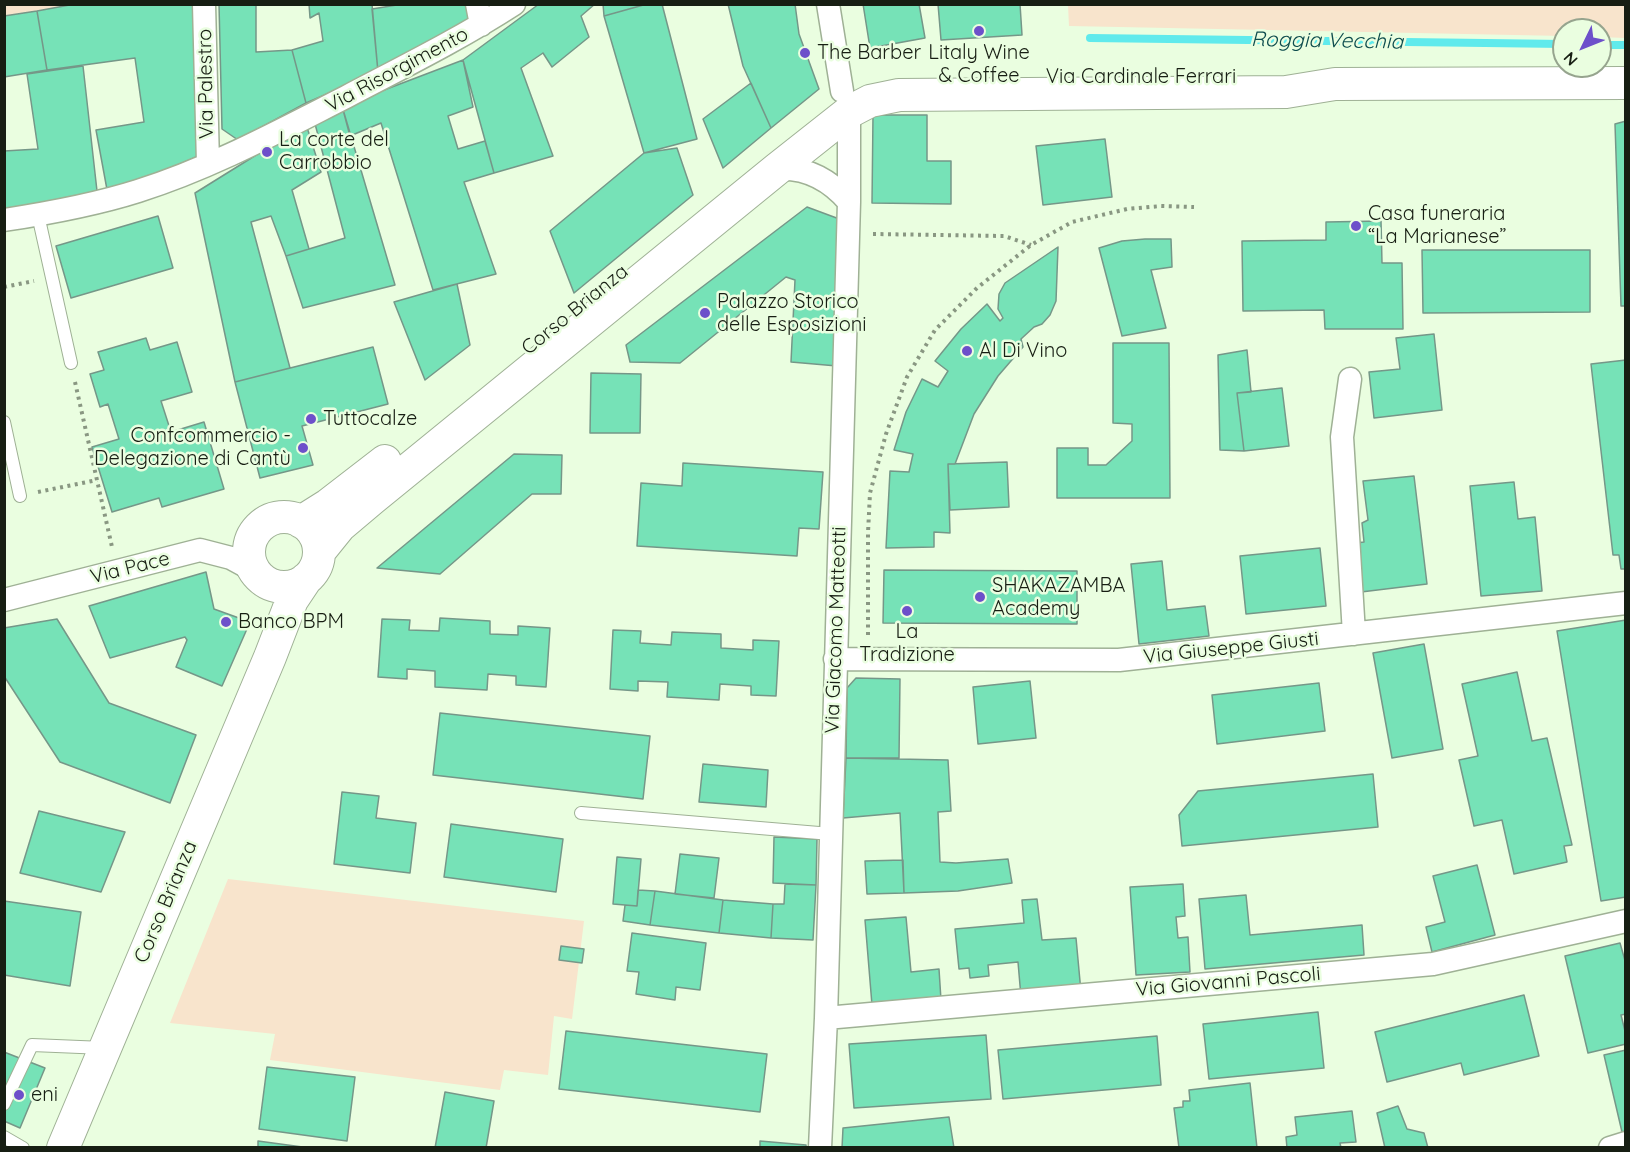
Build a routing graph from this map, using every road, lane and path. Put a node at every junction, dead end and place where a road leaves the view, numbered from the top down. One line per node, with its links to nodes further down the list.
1 (204, 4): 7 (street, Via Palestro)
2 (514, 4): 4 (street, Via Risorgimento)
3 (828, 4): 6 (street, Via Giacomo Matteotti)
4 (479, 15): 7 (street, Via Risorgimento)
5 (1626, 83): 6 (main road, Via Cardinale Ferrari)
6 (846, 101): 8 (main road, Corso Brianza); 9 (street, Via Giacomo Matteotti); 22 (main road, Corso Brianza)
7 (208, 164): 11 (street, Via Risorgimento)
8 (777, 169): 9 (street); 23 (main road, Corso Brianza)
9 (849, 202): 13 (street, Via Giacomo Matteotti)
10 (1194, 207): 14 (path)
11 (38, 215): 12 (street, Via Risorgimento); 15 (lane)
12 (4, 220)
13 (848, 234): 14 (path); 30 (street, Via Giacomo Matteotti)
14 (1031, 245): 31 (path)
15 (52, 277): 16 (path); 17 (lane)
16 (4, 287)
17 (71, 363): 20 (path)
18 (1350, 379): 28 (street)
19 (4, 422): 21 (lane)
20 (97, 480): 21 (path); 24 (path)
21 (20, 496)
22 (301, 522): 23 (main road); 25 (main road)
23 (312, 566): 25 (main road); 29 (main road, Corso Brianza)
24 (117, 571): 25 (street, Via Pace); 26 (street, Via Pace)
25 (257, 574): 29 (main road, Corso Brianza)
26 (4, 600)
27 (1626, 603): 28 (street, Via Giuseppe Giusti)
28 (1354, 634): 31 (street, Via Giuseppe Giusti)
29 (270, 657): 36 (main road, Corso Brianza)
30 (836, 659): 31 (street, Via Giuseppe Giusti); 33 (street, Via Giacomo Matteotti)
31 (867, 659)
32 (581, 813): 33 (lane)
33 (831, 834): 35 (street, Via Giacomo Matteotti)
34 (1626, 921): 35 (street, Via Giovanni Pascoli)
35 (826, 1018): 42 (street, Via Giacomo Matteotti)
36 (105, 1048): 37 (lane); 41 (main road, Corso Brianza)
37 (4, 1104)
38 (4, 1137): 40 (lane)
39 (1626, 1143): 43 (street)
40 (22, 1148)
41 (63, 1148)
42 (820, 1148)
43 (1610, 1148)

